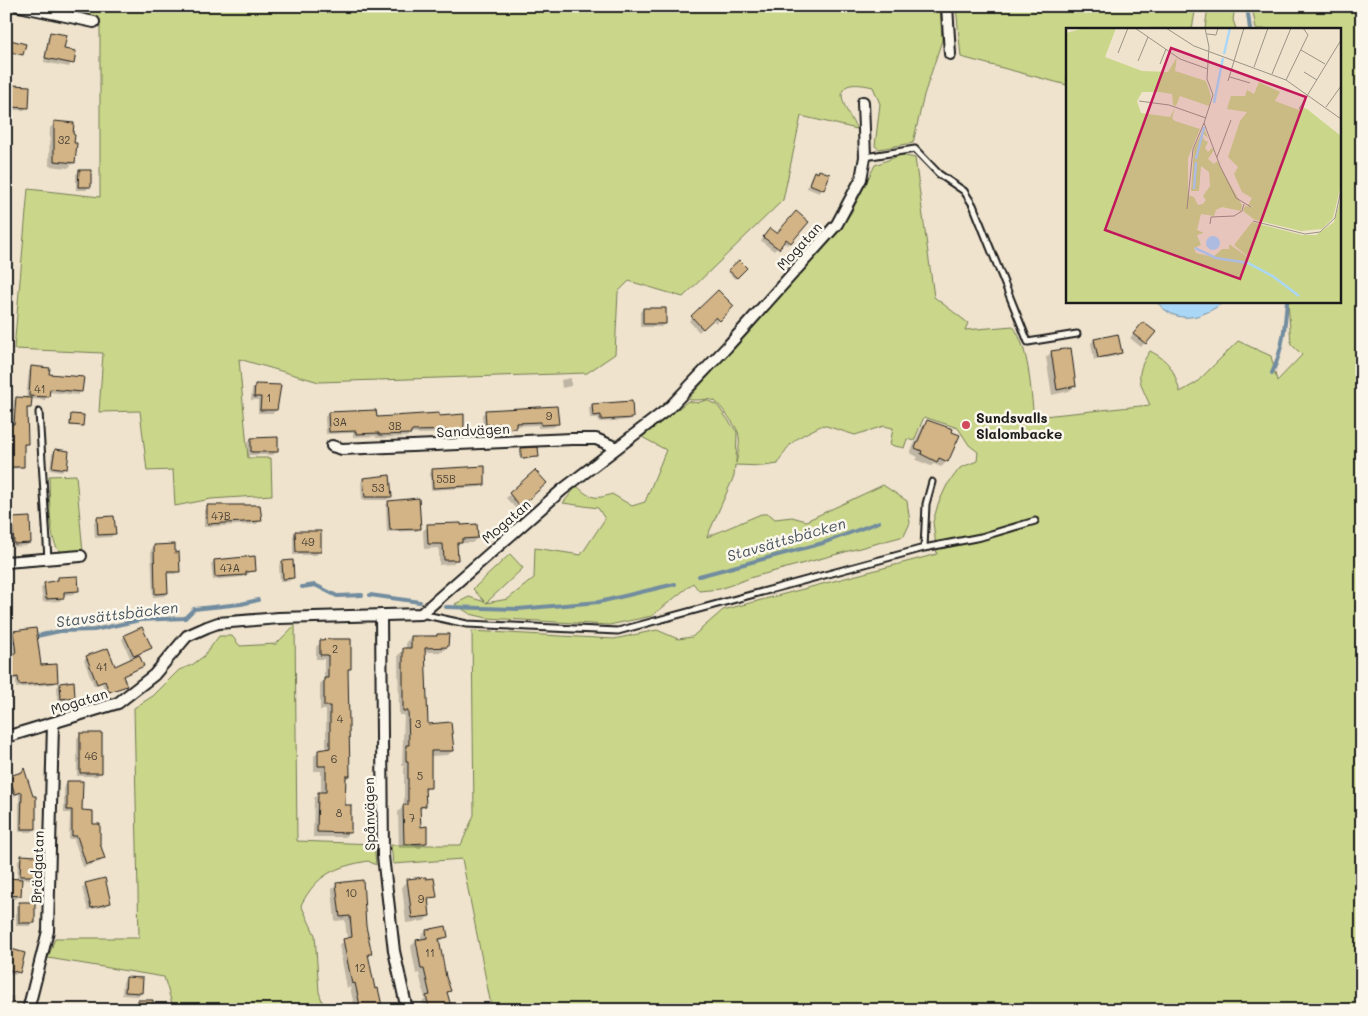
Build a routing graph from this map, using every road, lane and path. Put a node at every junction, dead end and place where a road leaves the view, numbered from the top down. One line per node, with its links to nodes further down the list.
1 (19, 6): 3 (street)
2 (947, 6): 4 (street)
3 (94, 22)
4 (950, 54)
5 (863, 102): 6 (street, Mogatan)
6 (865, 157): 7 (lane); 10 (street, Mogatan)
7 (1077, 334)
8 (39, 412): 15 (lane)
9 (332, 446): 10 (street, Sandvägen)
10 (615, 447): 17 (street, Mogatan)
11 (932, 482): 13 (lane)
12 (1035, 521): 13 (lane)
13 (924, 548): 17 (lane)
14 (81, 556): 15 (street)
15 (48, 558): 16 (street)
16 (6, 562)
17 (421, 614): 18 (street, Mogatan)
18 (381, 615): 19 (street, Mogatan); 22 (street, Spånvägen)
19 (54, 723): 20 (street, Mogatan); 21 (street, Brädgatan)
20 (6, 737)
21 (28, 1010)
22 (407, 1010)

